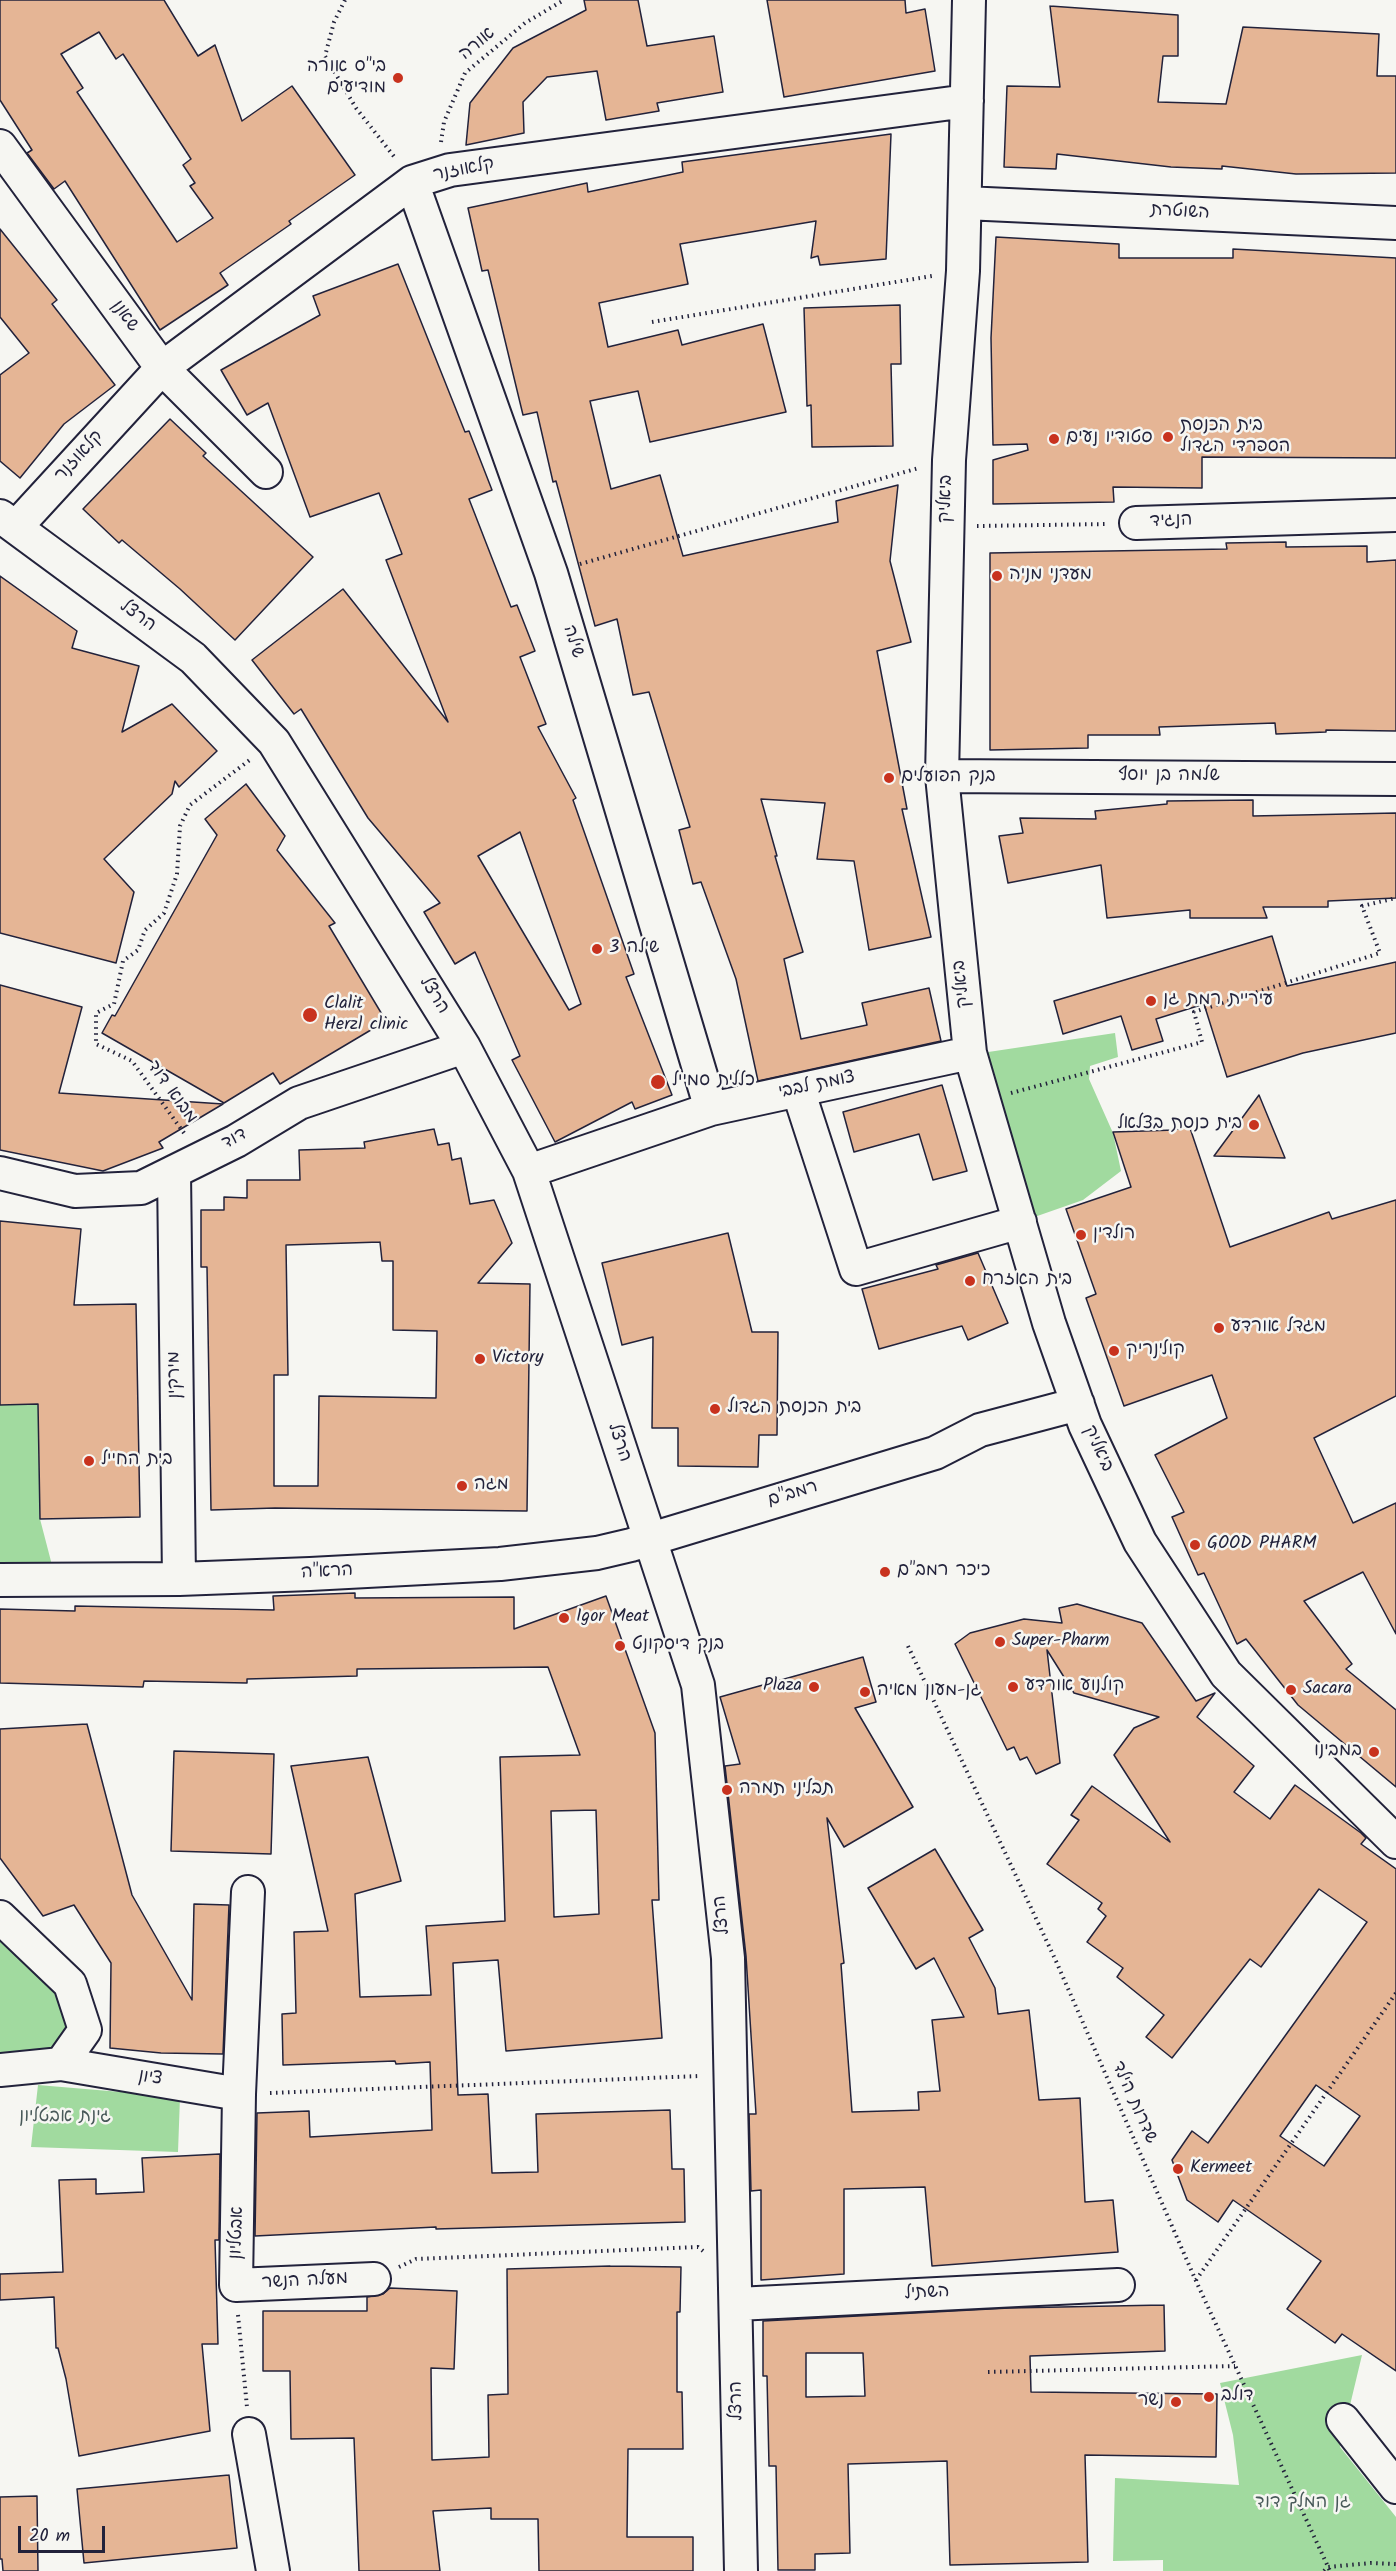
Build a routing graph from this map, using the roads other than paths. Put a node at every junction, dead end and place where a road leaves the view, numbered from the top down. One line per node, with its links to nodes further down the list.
1 (969, 0): 2 (street, ביאליק)
2 (967, 101): 4 (street, קלאוזנר); 5 (street, ביאליק)
3 (0, 146): 7 (street, שאנן)
4 (412, 182): 7 (street, קלאוזנר); 17 (street, שילה)
5 (964, 203): 6 (street, השוטרת); 12 (street, ביאליק)
6 (1396, 223)
7 (162, 368): 8 (street, שאנן); 10 (street, קלאוזנר)
8 (266, 472)
9 (1396, 515): 11 (street, הנגיד)
10 (8, 521): 14 (street, הרצל)
11 (1136, 523)
12 (942, 776): 13 (street, שלמה בן יוסף); 15 (street, ביאליק)
13 (1396, 778)
14 (464, 1047): 18 (street, הרצל); 19 (street, דוד)
15 (970, 1053): 16 (street, צומת לבבי); 21 (street, ביאליק)
16 (798, 1090): 17 (street, צומת לבבי); 21 (street)
17 (711, 1109): 18 (street, צומת לבבי)
18 (530, 1171): 23 (street, הרצל)
19 (174, 1172): 20 (street, דוד); 25 (street, מירקין)
20 (0, 1173)
21 (1020, 1222): 22 (street, ביאליק)
22 (1082, 1415): 23 (street, רמב"ם); 28 (street, ביאליק)
23 (651, 1539): 24 (street, הרא"ה); 27 (street, הרצל)
24 (597, 1553): 25 (street, הרא"ה); 27 (street)
25 (178, 1579): 26 (street, הרא"ה)
26 (0, 1580)
27 (664, 1583): 37 (street, הרצל)
28 (1396, 1842)
29 (248, 1892): 33 (street, אבטליון)
30 (0, 1917): 31 (street)
31 (62, 2064): 32 (street, ציון); 33 (street, ציון)
32 (0, 2070)
33 (239, 2094): 35 (street, אבטליון)
34 (374, 2279): 35 (street, מעלה הנשר)
35 (236, 2285)
36 (1118, 2285): 37 (street, השתיל)
37 (735, 2290): 42 (street, הרצל)
38 (1343, 2420): 40 (street)
39 (249, 2433): 41 (street)
40 (1396, 2487)
41 (273, 2571)
42 (741, 2571)

